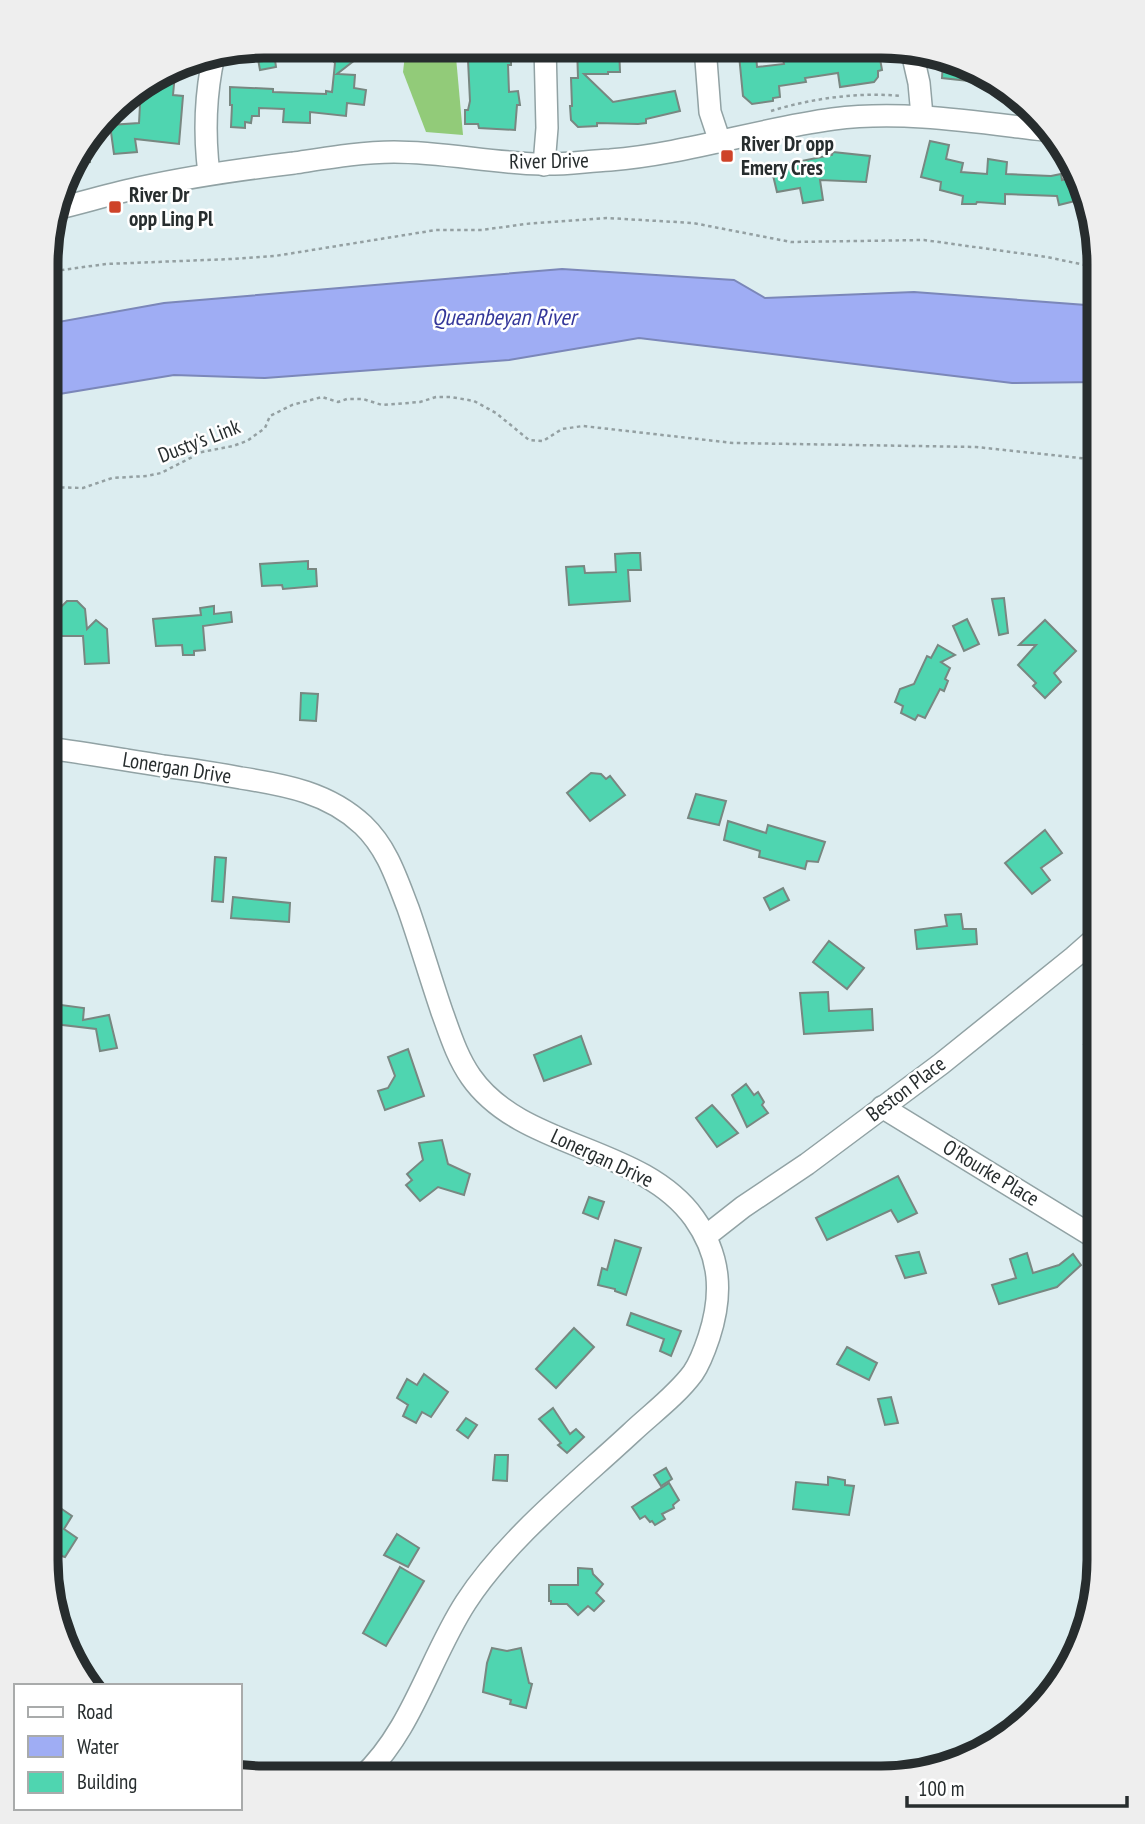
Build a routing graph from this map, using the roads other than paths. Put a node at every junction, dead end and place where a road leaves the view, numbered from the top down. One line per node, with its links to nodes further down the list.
1 (545, 58): 8 (street)
2 (706, 58): 7 (street)
3 (914, 61): 5 (street)
4 (212, 64): 9 (street)
5 (922, 116): 6 (street, River Drive); 7 (street, River Drive)
6 (1037, 129)
7 (720, 142): 8 (street, River Drive)
8 (544, 164): 9 (street, River Drive)
9 (209, 174): 10 (street, River Drive)
10 (66, 206)
11 (58, 750): 15 (street, Lonergan Drive)
12 (1087, 945): 13 (street, Beston Place)
13 (882, 1107): 14 (street, O'Rourke Place); 15 (street, Beston Place)
14 (1087, 1233)
15 (706, 1236): 16 (street, Lonergan Drive)
16 (375, 1766)

